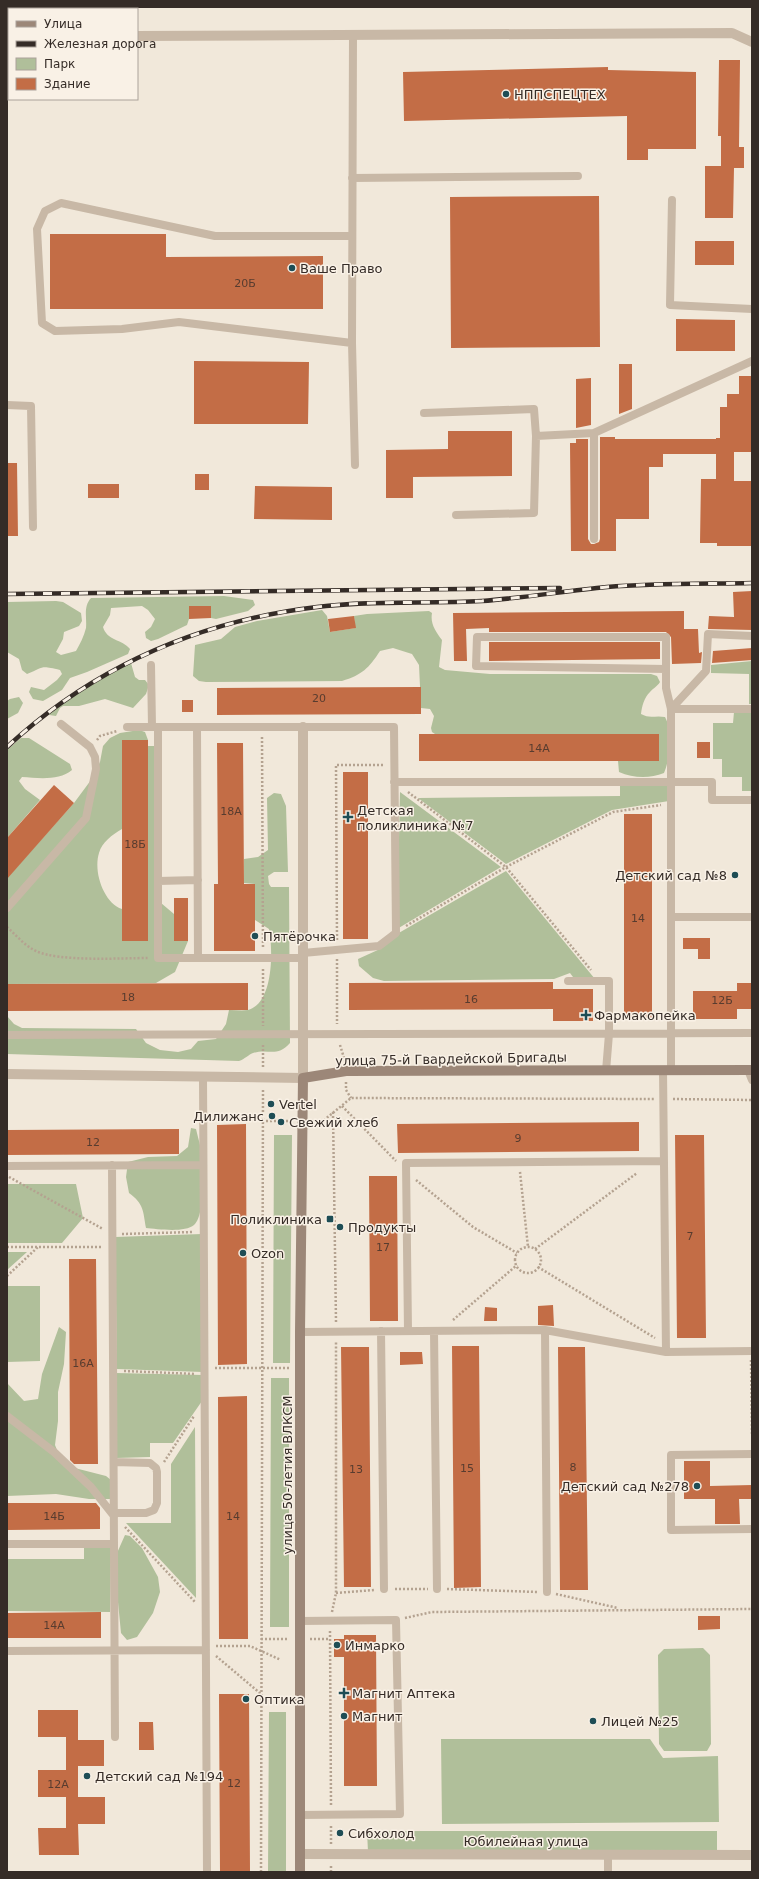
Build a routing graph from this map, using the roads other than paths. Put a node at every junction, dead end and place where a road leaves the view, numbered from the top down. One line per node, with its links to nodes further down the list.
1 (353, 35): 2 (street); 3 (street); 5 (lane)
2 (138, 36)
3 (752, 41)
4 (578, 176): 5 (lane)
5 (352, 178): 7 (lane)
6 (672, 200): 8 (lane)
7 (352, 236): 9 (lane); 9 (lane)
8 (752, 309)
9 (352, 343): 15 (lane)
10 (752, 360): 13 (lane)
11 (7, 405): 17 (lane)
12 (424, 413): 14 (lane)
13 (594, 432): 14 (lane); 18 (lane)
14 (536, 436): 16 (lane)
15 (355, 465)
16 (456, 515)
17 (33, 527)
18 (594, 539)
19 (752, 636): 22 (lane)
20 (151, 665): 26 (lane)
21 (666, 669): 21 (lane); 22 (lane)
22 (671, 709): 23 (lane); 30 (lane)
23 (752, 709)
24 (61, 724): 34 (lane)
25 (127, 727): 26 (lane)
26 (155, 727): 27 (lane); 33 (lane)
27 (197, 727): 28 (lane); 32 (lane)
28 (303, 727): 29 (lane); 37 (street)
29 (394, 782): 30 (lane); 37 (lane)
30 (671, 782): 31 (lane); 35 (lane)
31 (752, 800)
32 (198, 880): 33 (lane); 38 (lane)
33 (158, 881): 38 (lane)
34 (7, 908)
35 (671, 917): 36 (lane); 43 (lane)
36 (752, 917)
37 (303, 956): 38 (lane); 41 (street)
38 (198, 958)
39 (568, 981): 42 (lane)
40 (752, 1033): 43 (lane)
41 (303, 1034): 42 (lane); 44 (lane); 50 (street)
42 (608, 1034): 43 (lane); 46 (lane)
43 (671, 1034): 45 (lane)
44 (7, 1035)
45 (667, 1070): 46 (main road, улица 75-й Гвардейской Бригады); 47 (main road, улица 75-й Гвардейской Бригады); 51 (lane)
46 (606, 1071): 50 (main road, улица 75-й Гвардейской Бригады)
47 (751, 1073)
48 (7, 1074): 49 (street, улица 75-й Гвардейской Бригады)
49 (203, 1076): 50 (street, улица 75-й Гвардейской Бригады); 53 (lane)
50 (303, 1078): 59 (main road, улица 50-летия ВЛКСМ)
51 (664, 1161): 58 (lane); 60 (lane)
52 (112, 1165): 53 (lane); 54 (lane); 64 (lane)
53 (203, 1165): 73 (lane)
54 (7, 1166)
55 (437, 1330): 56 (lane); 58 (lane); 70 (lane)
56 (545, 1330): 60 (lane); 71 (lane)
57 (381, 1331): 58 (lane); 59 (lane); 69 (lane)
58 (408, 1331)
59 (300, 1332): 72 (main road, улица 50-летия ВЛКСМ)
60 (666, 1348): 61 (lane)
61 (752, 1351)
62 (7, 1416): 65 (lane)
63 (752, 1454): 66 (lane)
64 (114, 1462): 65 (lane); 65 (lane)
65 (114, 1514): 68 (lane)
66 (752, 1529)
67 (7, 1544): 68 (lane)
68 (114, 1544): 74 (lane)
69 (384, 1589)
70 (437, 1589)
71 (547, 1592)
72 (300, 1621): 77 (main road, улица 50-летия ВЛКСМ); 77 (lane)
73 (206, 1648): 74 (lane); 81 (lane)
74 (114, 1650): 75 (lane); 76 (lane)
75 (7, 1651)
76 (115, 1737)
77 (300, 1815): 78 (main road, улица 50-летия ВЛКСМ)
78 (300, 1854): 79 (street, Юбилейная улица); 82 (main road, улица 50-летия ВЛКСМ)
79 (608, 1855): 80 (street, Юбилейная улица); 83 (lane)
80 (752, 1855)
81 (206, 1872)
82 (300, 1872)
83 (608, 1872)

